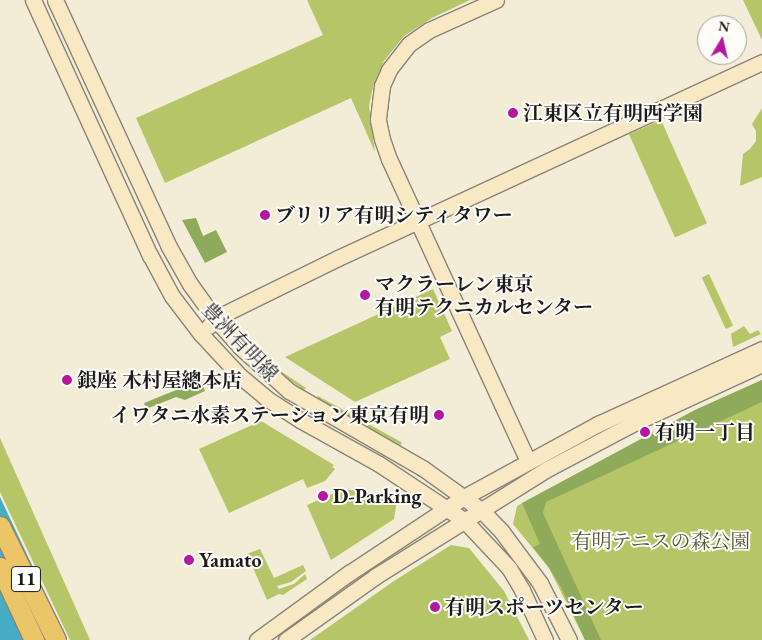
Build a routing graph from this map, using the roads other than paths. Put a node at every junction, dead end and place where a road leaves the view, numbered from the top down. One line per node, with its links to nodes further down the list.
1 (33, 0): 7 (street, 豊洲有明線)
2 (55, 0): 6 (street, 豊洲有明線)
3 (496, 0): 5 (street)
4 (762, 62): 5 (street)
5 (417, 221): 6 (street); 10 (street)
6 (216, 320): 7 (street); 11 (street, 豊洲有明線)
7 (200, 334): 12 (street, 豊洲有明線)
8 (762, 349): 10 (street)
9 (762, 364): 13 (street)
10 (528, 461): 11 (street)
11 (464, 497): 12 (street); 13 (street, 豊洲有明線)
12 (447, 507): 14 (street, 豊洲有明線); 20 (street)
13 (481, 510): 14 (street); 23 (street, 豊洲有明線)
14 (464, 520): 21 (street); 22 (street, 豊洲有明線)
15 (0, 526): 18 (highway, 11)
16 (0, 567): 17 (highway, 11)
17 (14, 597): 18 (highway, 11); 19 (highway, 11)
18 (50, 638)
19 (34, 640)
20 (257, 640)
21 (286, 640)
22 (545, 640)
23 (569, 640)

